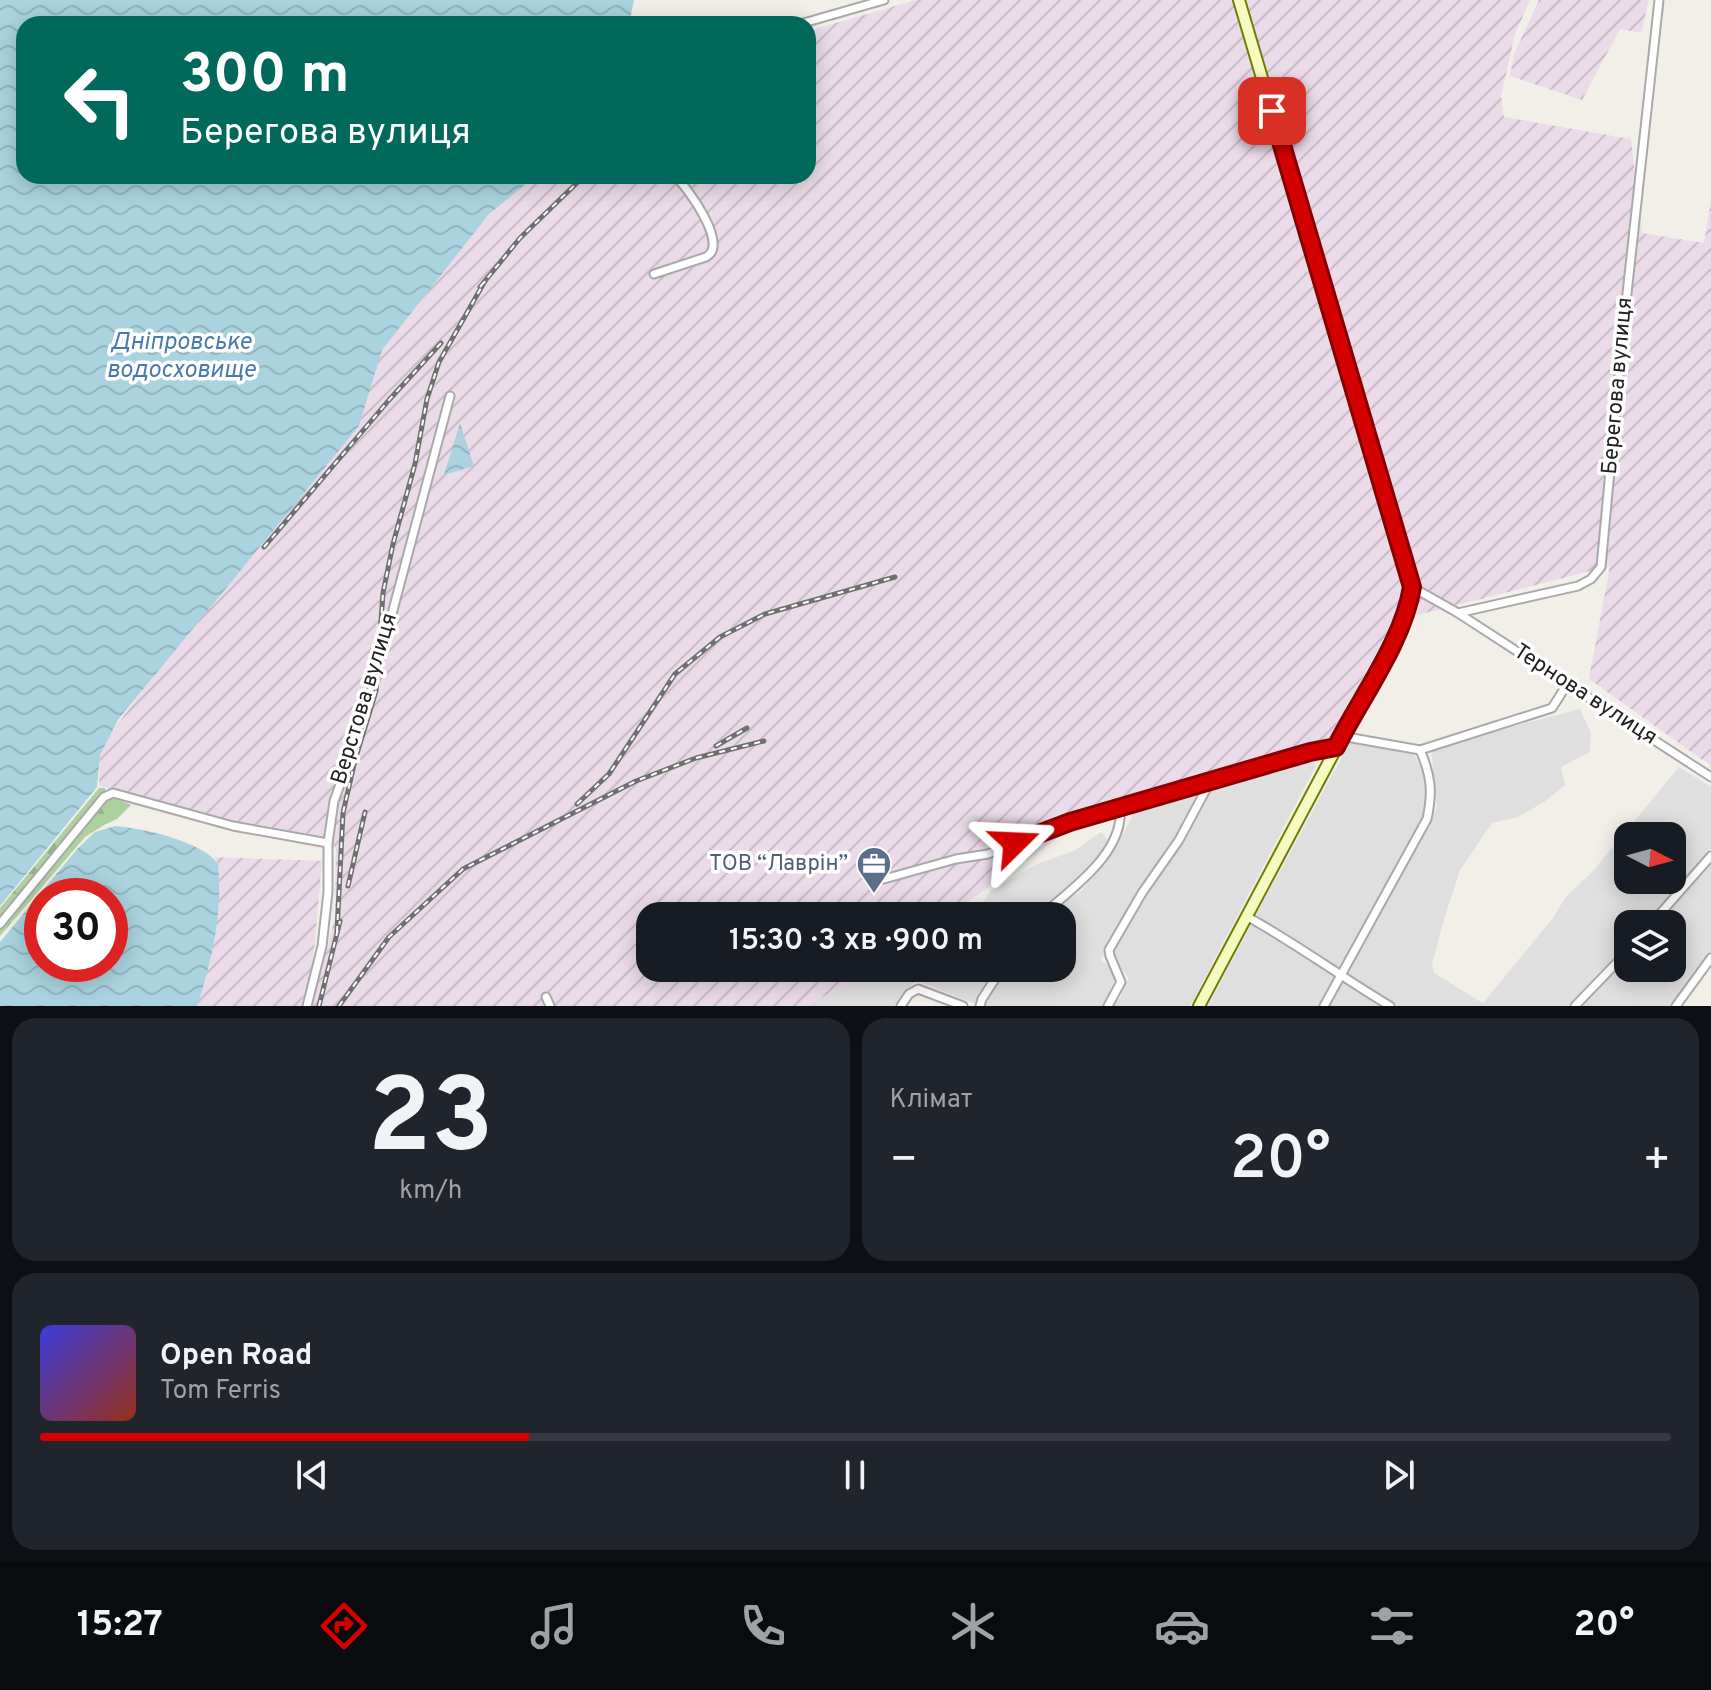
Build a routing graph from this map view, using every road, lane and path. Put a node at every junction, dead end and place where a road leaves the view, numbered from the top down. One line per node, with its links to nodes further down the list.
1 (884, 0): 4 (street)
2 (1239, 0): 8 (street)
3 (1659, 0): 9 (street, Берегова вулиця)
4 (816, 19)
5 (681, 184): 6 (street)
6 (654, 274)
7 (450, 396): 17 (street, Верстова вулиця)
8 (1412, 587): 9 (street); 11 (street)
9 (1458, 613): 10 (street, Тернова вулиця)
10 (1568, 683): 13 (street); 14 (street, Тернова вулиця)
11 (1341, 736): 12 (street); 13 (street)
12 (1336, 747): 15 (street); 22 (street)
13 (1420, 750): 26 (street)
14 (1711, 777)
15 (1210, 782): 16 (street); 34 (street)
16 (1120, 807): 19 (street); 20 (street)
17 (328, 843): 23 (street); 29 (street, Верстова вулиця)
18 (1711, 856): 21 (street)
19 (884, 879)
20 (1057, 902)
21 (1663, 910)
22 (1246, 916): 26 (street); 35 (street)
23 (0, 924)
24 (1711, 958): 39 (street)
25 (1614, 966): 38 (street)
26 (1339, 975): 36 (street); 37 (street)
27 (993, 982): 33 (street)
28 (546, 997): 30 (street)
29 (307, 1006)
30 (550, 1006)
31 (901, 1006): 32 (street)
32 (963, 1006)
33 (980, 1006)
34 (1108, 1006)
35 (1199, 1006)
36 (1324, 1006)
37 (1390, 1006)
38 (1575, 1006)
39 (1676, 1006)

